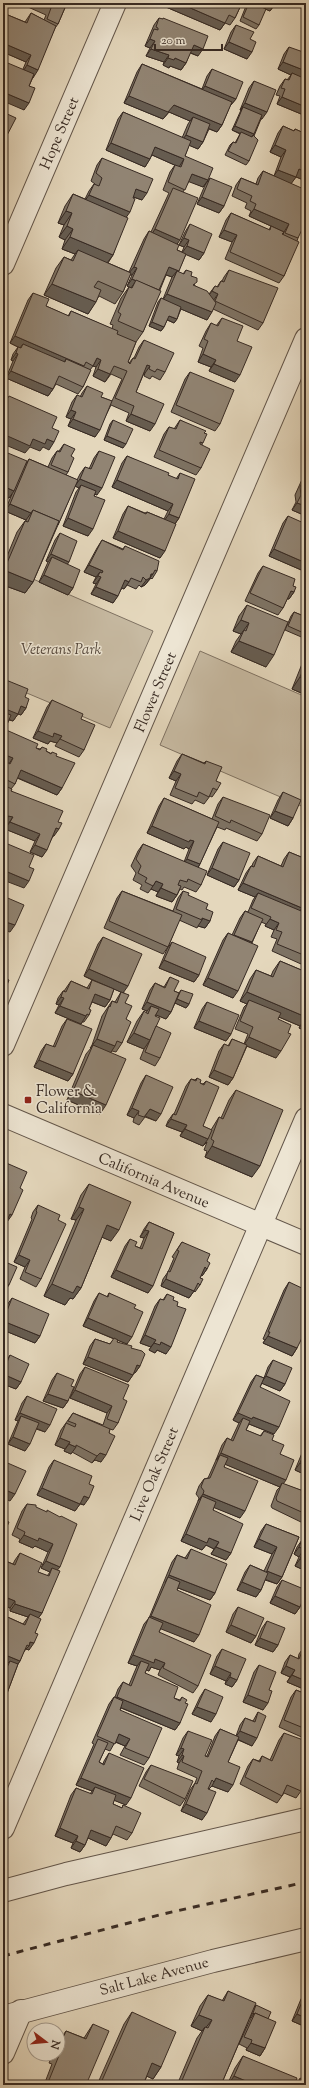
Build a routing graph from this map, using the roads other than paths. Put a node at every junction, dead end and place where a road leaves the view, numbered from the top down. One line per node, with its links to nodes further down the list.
1 (115, 3): 2 (street, Hope Street)
2 (3, 264)
3 (306, 339): 4 (street, Flower Street)
4 (3, 1045)
5 (3, 1115): 7 (street, California Avenue)
6 (306, 1119): 7 (street, Live Oak Street)
7 (260, 1225): 8 (street, California Avenue); 10 (street, Live Oak Street)
8 (306, 1244)
9 (306, 1819): 11 (street)
10 (3, 1828)
11 (3, 1891)
12 (306, 1939): 13 (street, Salt Lake Avenue)
13 (12, 2014): 14 (street)
14 (3, 2053)

